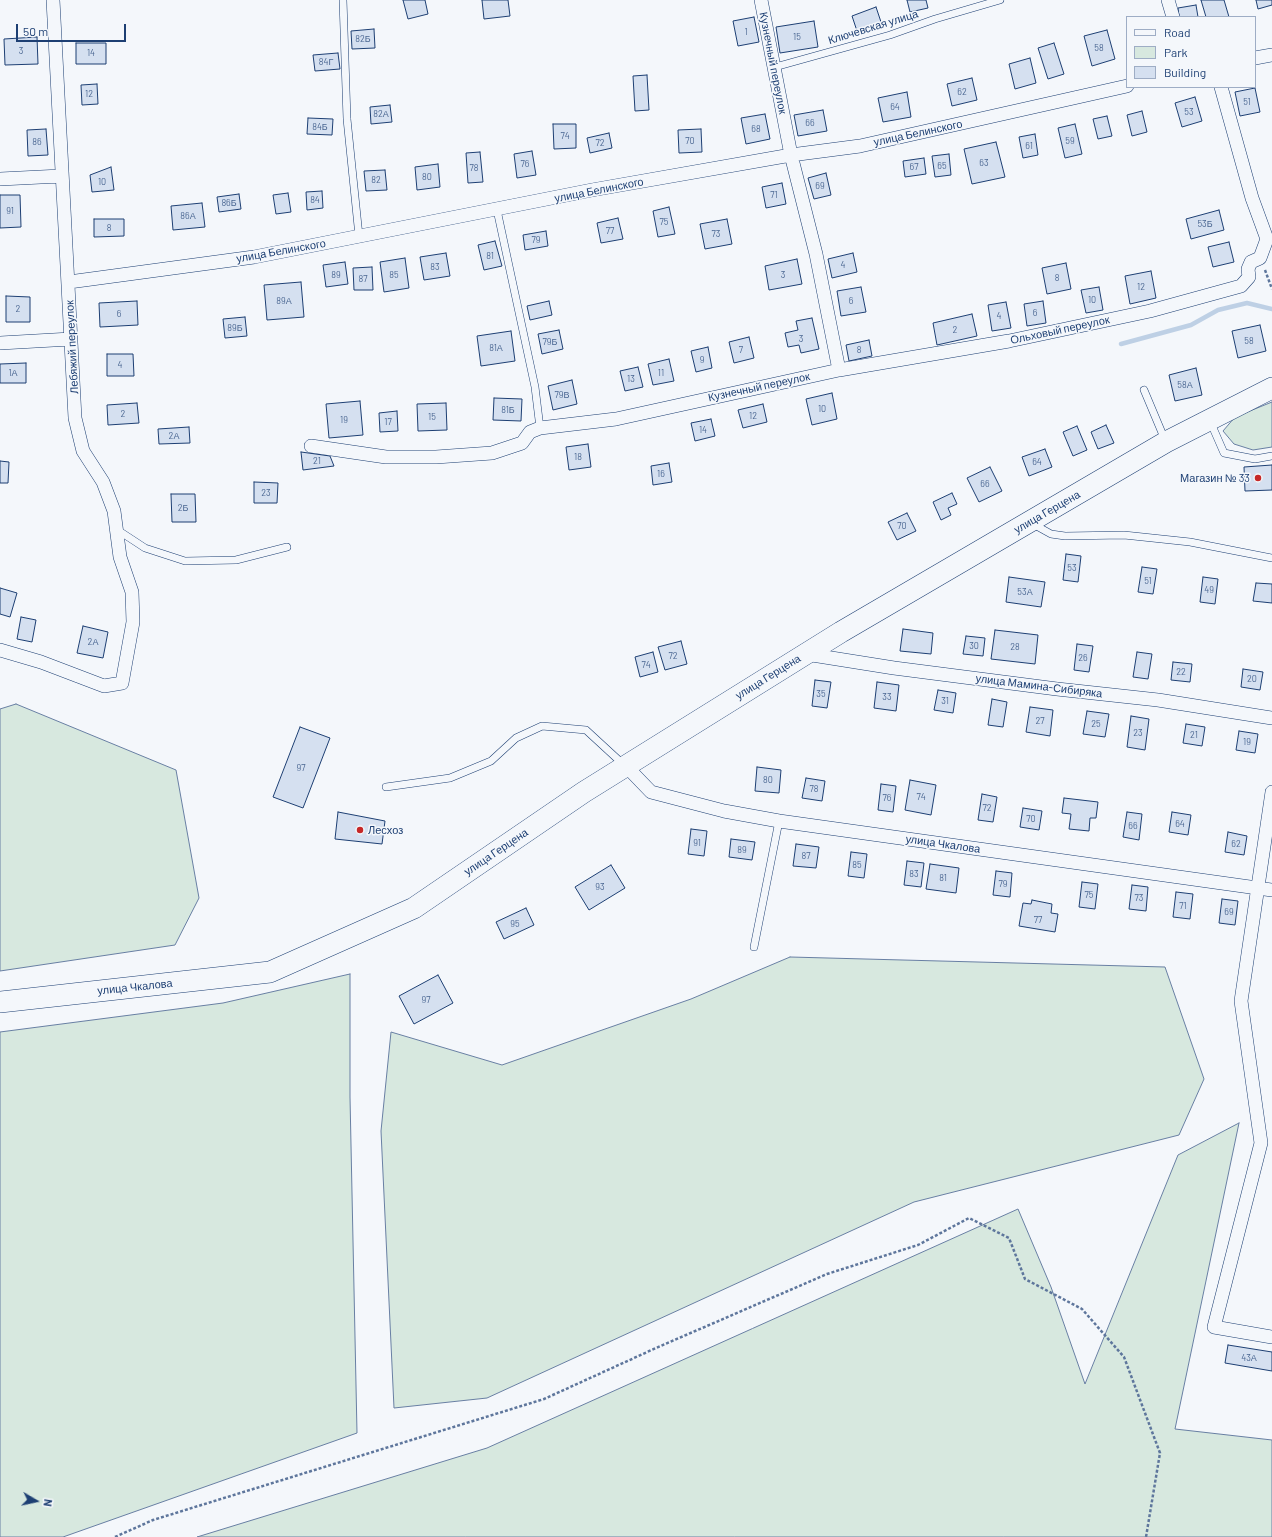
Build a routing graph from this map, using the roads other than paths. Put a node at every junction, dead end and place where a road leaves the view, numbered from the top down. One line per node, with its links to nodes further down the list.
1 (53, 0): 13 (street, Лебяжий переулок)
2 (343, 0): 16 (lane)
3 (761, 0): 9 (street, Кузнечный переулок)
4 (1000, 0): 9 (lane, Ключевская улица)
5 (1168, 0): 6 (street)
6 (1173, 16)
7 (1272, 55): 8 (street)
8 (1256, 58)
9 (774, 67): 12 (street, Кузнечный переулок)
10 (1126, 86): 12 (street, улица Белинского)
11 (1221, 88): 20 (street, Ольховый переулок)
12 (791, 155): 15 (street, улица Белинского); 20 (street, Кузнечный переулок)
13 (61, 176): 14 (street); 17 (street, Лебяжий переулок)
14 (0, 179)
15 (497, 210): 16 (street, улица Белинского); 24 (lane)
16 (359, 236): 17 (street, улица Белинского)
17 (69, 282): 18 (street, Лебяжий переулок)
18 (71, 338): 19 (street); 29 (street, Лебяжий переулок)
19 (0, 343)
20 (839, 370): 24 (street, Кузнечный переулок)
21 (1272, 388): 23 (main road, улица Герцена)
22 (1144, 390): 25 (lane)
23 (1209, 420): 25 (main road, улица Герцена); 27 (lane)
24 (540, 428): 26 (street, Кузнечный переулок)
25 (1166, 442): 28 (main road, улица Герцена)
26 (311, 446)
27 (1272, 456)
28 (1030, 522): 31 (lane); 33 (main road, улица Герцена)
29 (116, 529): 30 (lane); 32 (street, Лебяжий переулок)
30 (287, 547)
31 (1272, 558)
32 (0, 650)
33 (806, 654): 34 (street, улица Мамина-Сибиряка); 35 (main road, улица Герцена)
34 (1272, 718)
35 (626, 766): 36 (lane); 38 (street, улица Чкалова); 42 (main road, улица Герцена)
36 (386, 787)
37 (1272, 792): 39 (street)
38 (779, 821): 39 (street, улица Чкалова); 41 (lane)
39 (1258, 888): 40 (street, улица Чкалова); 44 (street)
40 (1272, 890)
41 (754, 946)
42 (270, 972): 43 (main road, улица Чкалова)
43 (0, 1002)
44 (1266, 1144): 45 (street)
45 (1272, 1337)

